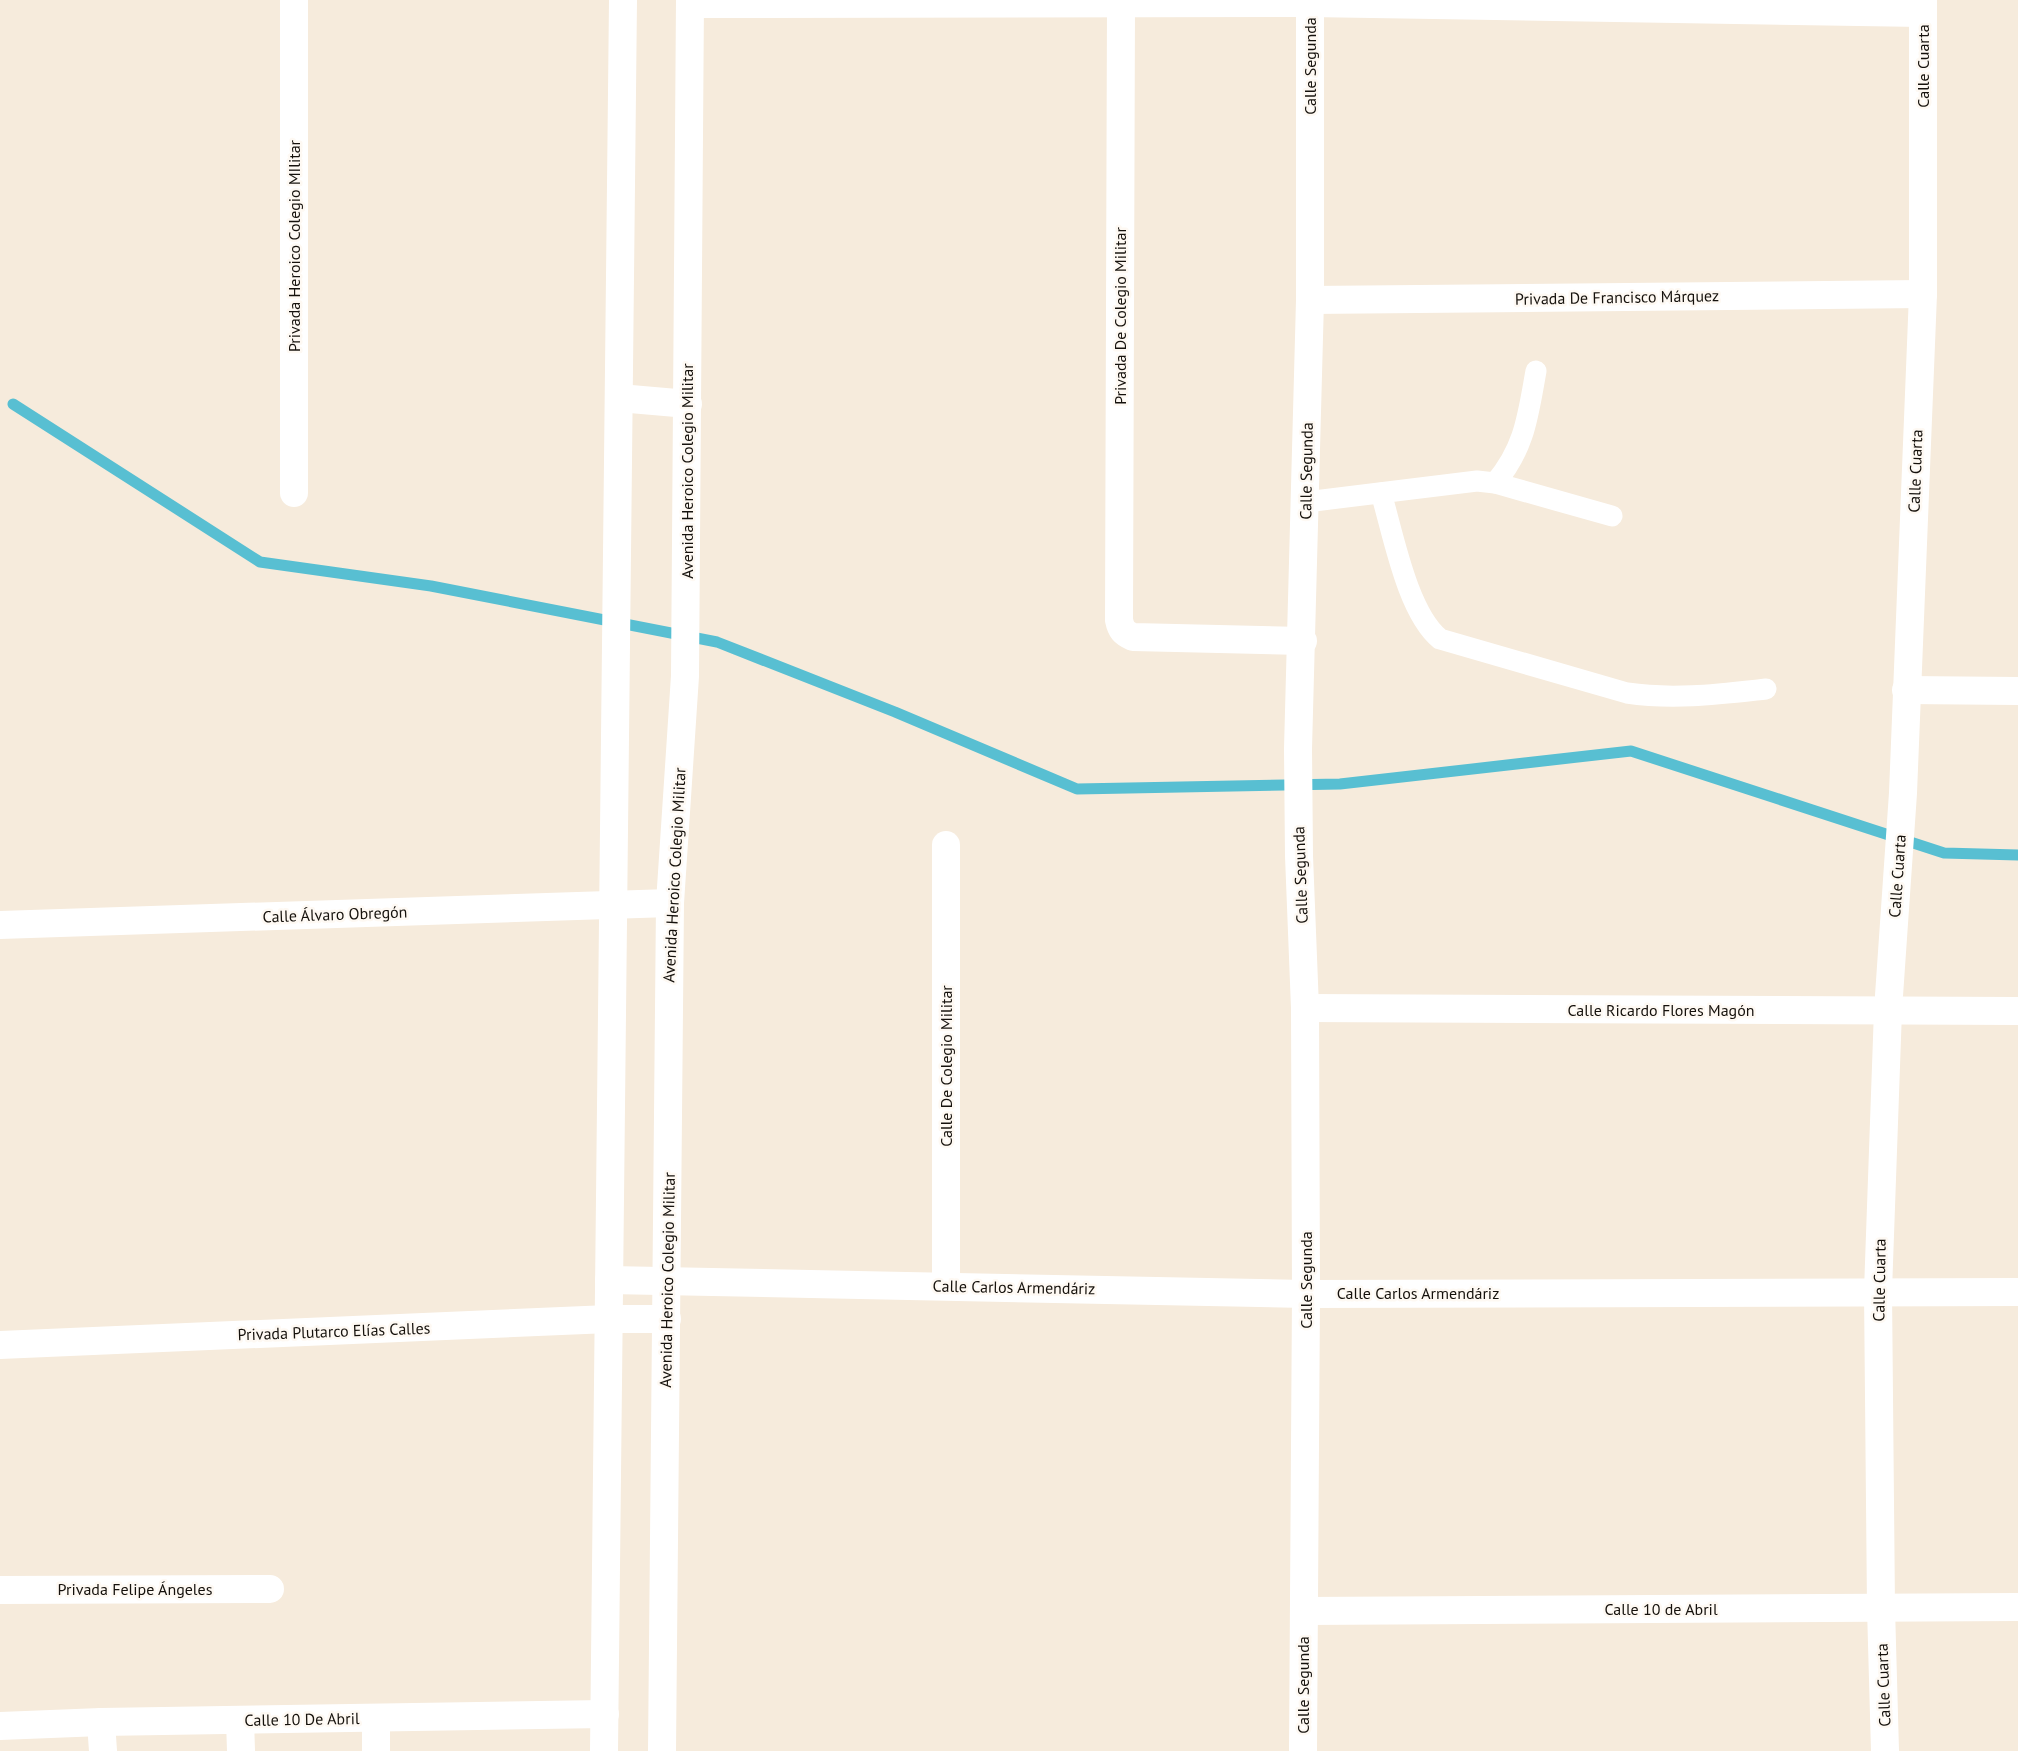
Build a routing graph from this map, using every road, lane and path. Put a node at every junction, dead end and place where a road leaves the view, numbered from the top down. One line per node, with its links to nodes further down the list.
1 (294, 0): 13 (street, Privada Heroico Colegio MIlitar)
2 (623, 0): 10 (street)
3 (1310, 1): 5 (street); 6 (street); 8 (street, Calle Segunda)
4 (690, 2): 5 (street); 11 (street, Avenida Heroico Colegio Militar)
5 (1121, 3): 17 (street, Privada De Colegio Militar)
6 (1924, 7): 7 (street, Calle Cuarta)
7 (1923, 294): 8 (street, Privada De Francisco Márquez); 19 (street, Calle Cuarta)
8 (1310, 300): 15 (street, Calle Segunda)
9 (1536, 371): 12 (lane)
10 (619, 398): 11 (street); 23 (street)
11 (688, 404): 22 (street, Avenida Heroico Colegio Militar)
12 (1495, 483): 14 (lane); 16 (lane)
13 (294, 493)
14 (1381, 493): 15 (lane); 18 (lane)
15 (1306, 502): 17 (street, Calle Segunda)
16 (1612, 516)
17 (1303, 641): 25 (street, Calle Segunda)
18 (1766, 689)
19 (1906, 690): 20 (street); 26 (street, Calle Cuarta)
20 (2018, 691)
21 (946, 846): 30 (street, Calle De Colegio Militar)
22 (670, 903): 23 (street, Calle Álvaro Obregón); 29 (street, Avenida Heroico Colegio Militar)
23 (613, 904): 24 (street, Calle Álvaro Obregón); 28 (street)
24 (0, 924)
25 (1305, 1008): 26 (street, Calle Ricardo Flores Magón); 33 (street, Calle Segunda)
26 (1888, 1010): 27 (street, Calle Ricardo Flores Magón); 31 (street, Calle Cuarta)
27 (2018, 1011)
28 (609, 1280): 29 (street, Calle Carlos Armendáriz); 34 (street)
29 (668, 1281): 30 (street, Calle Carlos Armendáriz); 35 (street, Avenida Heroico Colegio Militar)
30 (946, 1286): 33 (street, Calle Carlos Armendáriz)
31 (1878, 1291): 32 (street, Calle Carlos Armendáriz); 33 (street, Calle Carlos Armendáriz); 40 (street, Calle Cuarta)
32 (2018, 1292)
33 (1306, 1294): 41 (street, Calle Segunda)
34 (609, 1319): 35 (street, Privada Plutarco Elías Calles); 36 (street, Privada Plutarco Elías Calles); 42 (street)
35 (667, 1320): 51 (street, Avenida Heroico Colegio Militar)
36 (0, 1344)
37 (270, 1589): 38 (street, Privada Felipe Ángeles)
38 (0, 1590)
39 (2018, 1607): 40 (street, Calle 10 de Abril)
40 (1881, 1608): 41 (street, Calle 10 de Abril); 53 (street, Calle Cuarta)
41 (1304, 1611): 52 (street, Calle Segunda)
42 (605, 1714): 43 (street, Calle 10 De Abril); 50 (street)
43 (376, 1718): 44 (street, Calle 10 De Abril); 49 (street)
44 (240, 1720): 45 (street, Calle 10 De Abril); 48 (street)
45 (101, 1722): 46 (street, Calle 10 De Abril); 47 (street)
46 (0, 1726)
47 (103, 1751)
48 (241, 1751)
49 (376, 1751)
50 (604, 1751)
51 (662, 1751)
52 (1303, 1751)
53 (1885, 1751)

